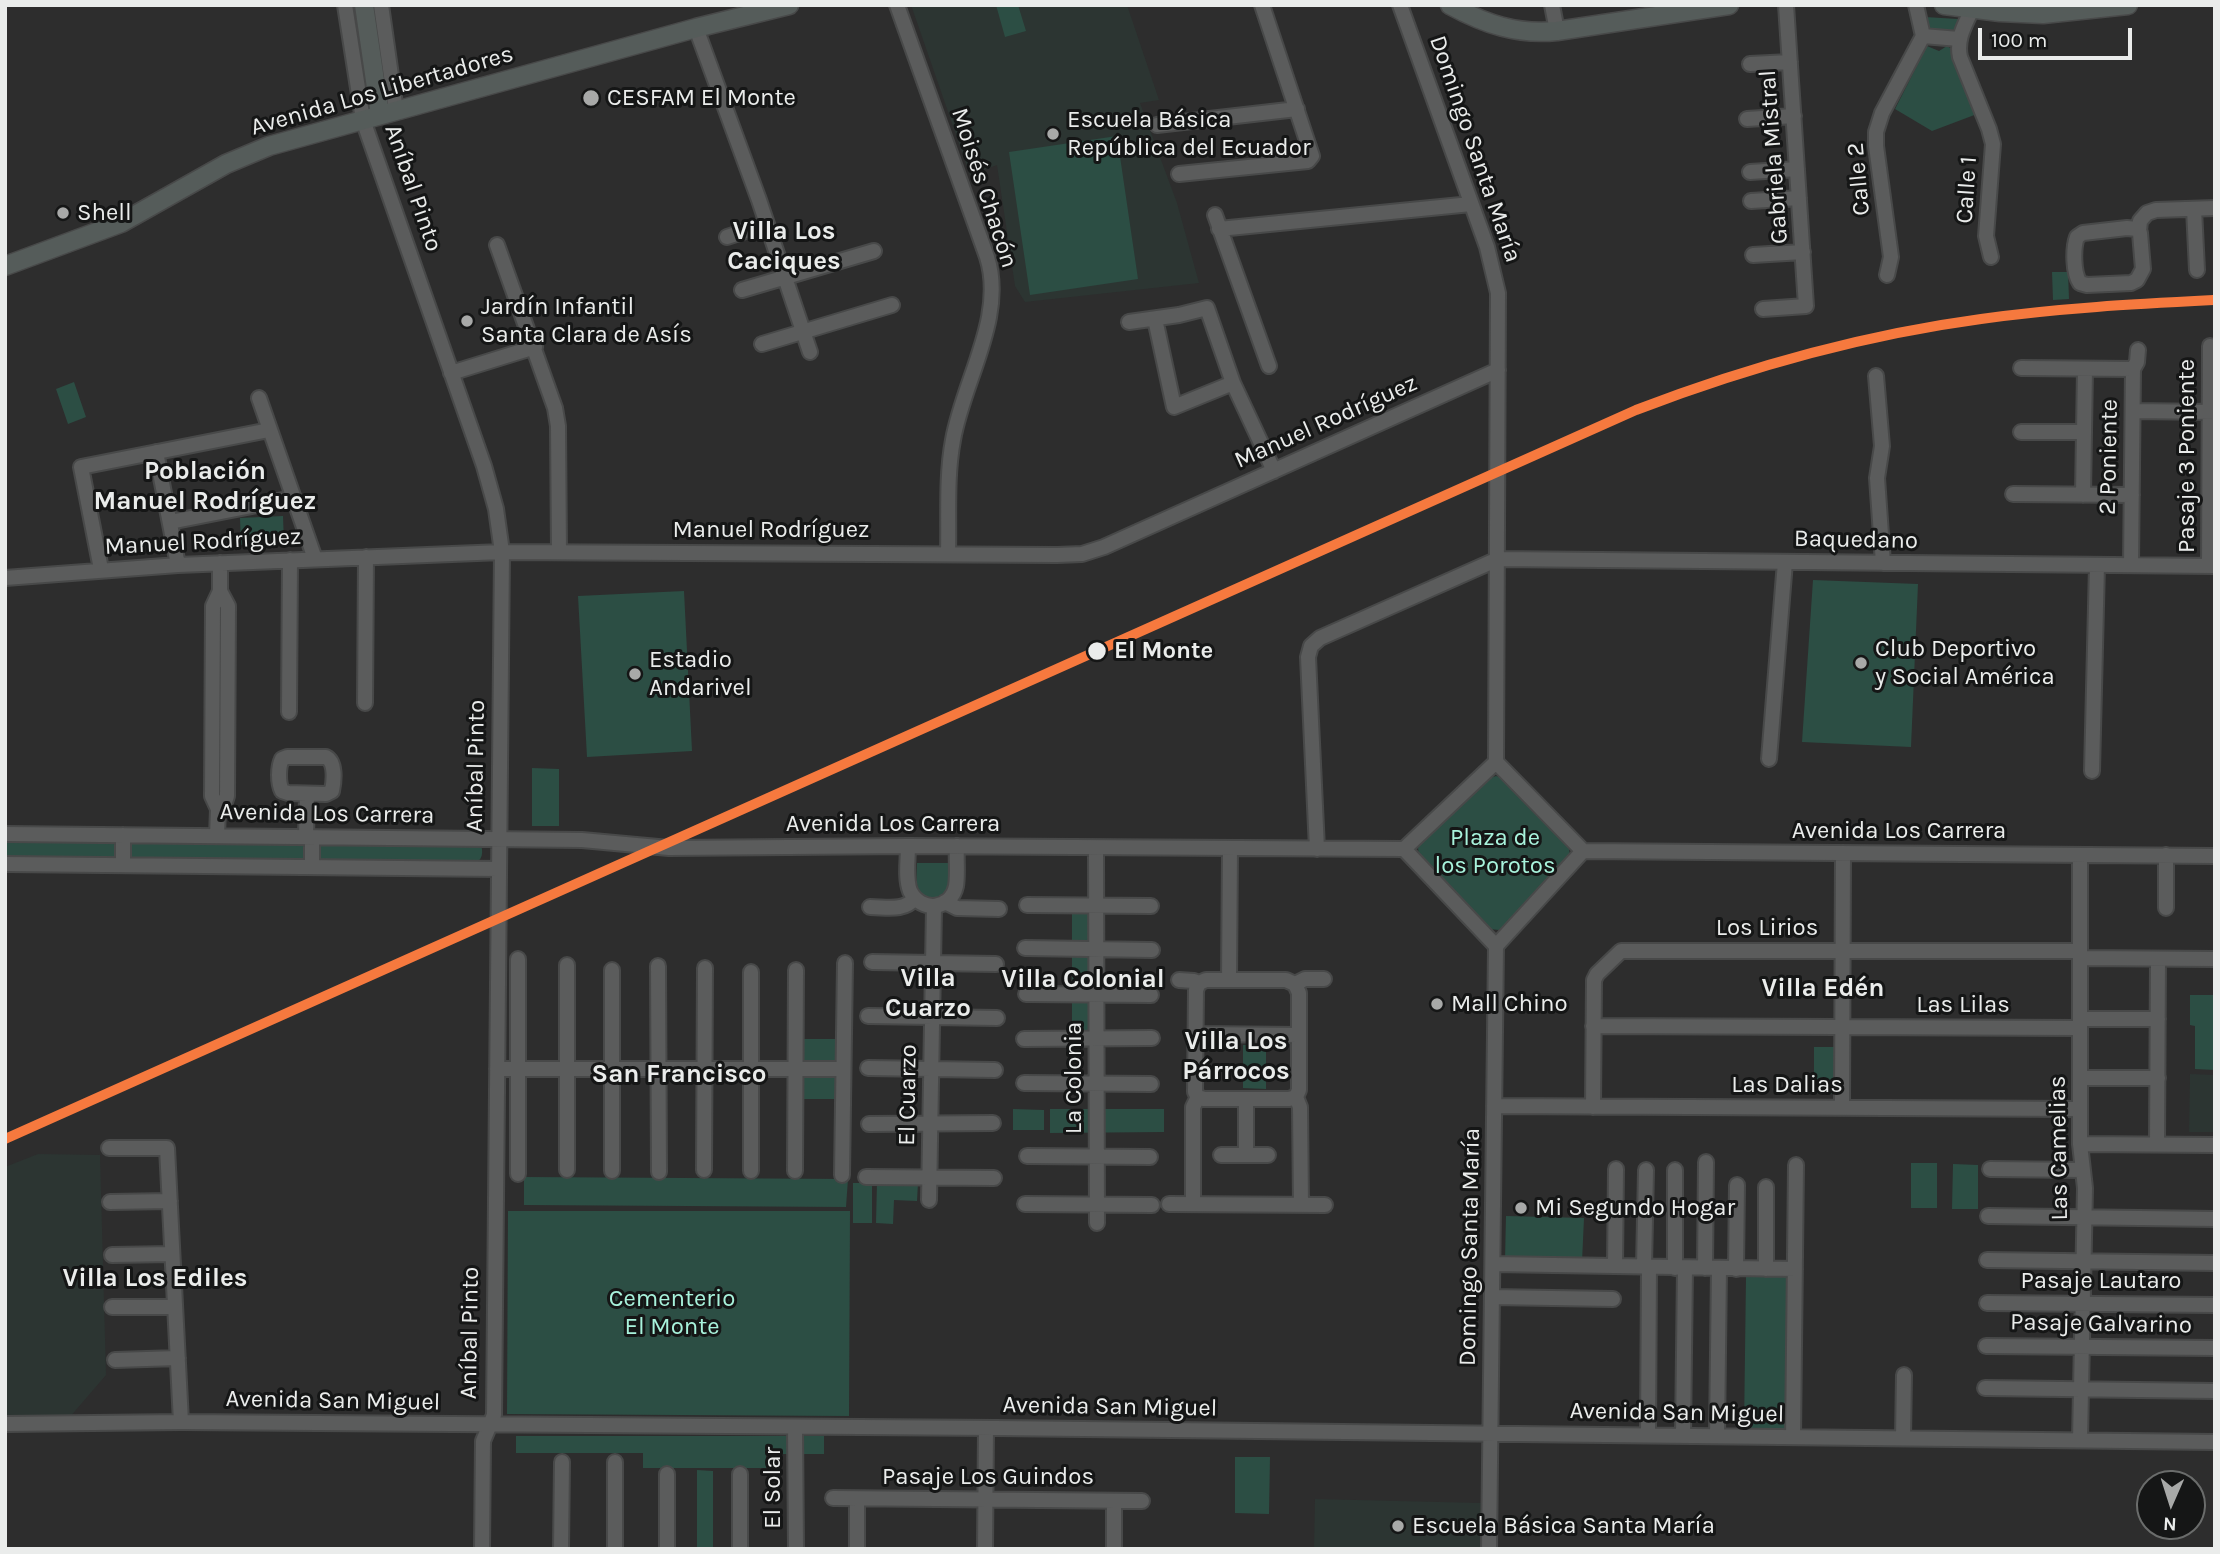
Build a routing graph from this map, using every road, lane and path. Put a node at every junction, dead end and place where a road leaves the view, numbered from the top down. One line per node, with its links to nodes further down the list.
1 (345, 5): 25 (street, Aníbal Pinto)
2 (364, 5): 25 (main road, Aníbal Pinto)
3 (381, 5): 25 (street, Aníbal Pinto)
4 (789, 5): 17 (main road, Avenida Los Libertadores)
5 (897, 5): 83 (street, Moisés Chacón)
6 (1262, 5): 24 (street)
7 (1450, 5): 19 (main road)
8 (1552, 5): 19 (street)
9 (1729, 5): 15 (main road)
10 (1786, 5): 22 (street, Gabriela Mistral)
11 (1916, 5): 20 (street)
12 (1944, 5): 16 (main road)
13 (2128, 5): 16 (main road)
14 (1404, 8): 34 (street, Domingo Santa María)
15 (1690, 8): 19 (main road)
16 (1972, 9): 21 (street)
17 (726, 13): 18 (main road, Avenida Los Libertadores)
18 (696, 28): 25 (main road, Avenida Los Libertadores); 37 (street)
19 (1557, 32)
20 (1923, 36): 21 (street); 47 (street, Calle 2)
21 (1959, 39): 44 (street, Calle 1)
22 (1790, 62): 23 (street); 26 (street, Gabriela Mistral)
23 (1750, 64)
24 (1297, 109): 28 (street); 31 (street)
25 (379, 112): 45 (main road, Avenida Los Libertadores); 65 (street, Aníbal Pinto)
26 (1794, 116): 27 (street); 29 (street, Gabriela Mistral)
27 (1747, 119)
28 (1157, 125)
29 (1797, 169): 30 (street); 32 (street, Gabriela Mistral)
30 (1750, 172)
31 (1179, 174)
32 (1799, 198): 33 (street); 42 (street, Gabriela Mistral)
33 (1751, 201)
34 (1471, 204): 60 (street); 64 (street, Domingo Santa María)
35 (2215, 208): 36 (street)
36 (2194, 209): 38 (street); 46 (street)
37 (767, 224): 39 (street); 48 (street)
38 (2139, 231): 38 (street)
39 (727, 237)
40 (497, 245): 57 (street)
41 (874, 251): 48 (street)
42 (1802, 252): 43 (street); 51 (street, Gabriela Mistral)
43 (1754, 255)
44 (1991, 257)
45 (5, 266)
46 (2197, 270)
47 (1887, 275)
48 (785, 278): 49 (street); 54 (street)
49 (742, 290)
50 (891, 304): 54 (street)
51 (1763, 309)
52 (1155, 319): 53 (street); 67 (street); 67 (street)
53 (1129, 323)
54 (803, 331): 55 (street); 59 (street)
55 (762, 344)
56 (2210, 346): 70 (street, Pasaje 3 Poniente)
57 (535, 347): 65 (street); 82 (street)
58 (2138, 350): 63 (street, 2 Poniente)
59 (810, 352)
60 (1269, 366)
61 (2021, 368): 62 (street)
62 (2085, 369): 63 (street); 73 (street)
63 (2133, 369): 69 (street, 2 Poniente)
64 (1499, 370): 75 (street, Manuel Rodríguez); 86 (street, Domingo Santa María)
65 (451, 373): 81 (street, Aníbal Pinto)
66 (1876, 376): 90 (street)
67 (1233, 383): 75 (street)
68 (259, 398): 71 (street)
69 (2133, 411): 70 (street); 78 (street, 2 Poniente)
70 (2212, 412): 94 (street, Pasaje 3 Poniente)
71 (269, 430): 74 (street); 79 (street)
72 (2021, 432): 73 (street)
73 (2084, 432): 77 (street)
74 (156, 452): 80 (street); 95 (street)
75 (1274, 471): 83 (street, Manuel Rodríguez)
76 (2013, 495): 77 (street)
77 (2082, 495): 78 (street)
78 (2132, 495): 93 (street, 2 Poniente)
79 (293, 498): 80 (street); 85 (street)
80 (170, 522): 91 (street)
81 (502, 552): 82 (street, Manuel Rodríguez); 84 (street, Manuel Rodríguez); 107 (street, Aníbal Pinto)
82 (559, 552): 83 (street, Manuel Rodríguez)
83 (947, 554)
84 (366, 557): 85 (street, Manuel Rodríguez); 97 (street)
85 (315, 559): 87 (street, Manuel Rodríguez)
86 (1497, 559): 88 (street, Baquedano); 100 (street, Domingo Santa María); 112 (street)
87 (290, 560): 89 (street, Manuel Rodríguez); 98 (street)
88 (1785, 562): 90 (street, Baquedano); 99 (street)
89 (219, 563): 91 (street, Manuel Rodríguez); 105 (street)
90 (1883, 563): 92 (street, Baquedano)
91 (178, 565): 95 (street, Manuel Rodríguez)
92 (2097, 565): 93 (street, Baquedano); 101 (street)
93 (2131, 565): 94 (street, Baquedano)
94 (2212, 566)
95 (101, 569): 96 (street, Manuel Rodríguez)
96 (5, 578)
97 (365, 703)
98 (289, 712)
99 (1769, 759)
100 (1496, 762): 113 (street); 114 (street)
101 (2092, 771)
102 (307, 794): 106 (street)
103 (5, 834): 104 (street, Avenida Los Carrera)
104 (123, 835): 105 (street, Avenida Los Carrera); 120 (street)
105 (217, 836): 106 (street, Avenida Los Carrera)
106 (309, 837): 107 (street, Avenida Los Carrera); 121 (street)
107 (500, 839): 108 (street, Avenida Los Carrera); 122 (street, Aníbal Pinto)
108 (908, 846): 109 (street, Avenida Los Carrera); 123 (street)
109 (957, 846): 110 (street, Avenida Los Carrera); 124 (street, El Cuarzo)
110 (1096, 848): 111 (street, Avenida Los Carrera); 126 (street, La Colonia)
111 (1230, 849): 112 (street, Avenida Los Carrera); 152 (street)
112 (1317, 849): 113 (street, Avenida Los Carrera)
113 (1404, 849): 131 (street)
114 (1583, 851): 115 (street, Avenida Los Carrera); 131 (street)
115 (1843, 853): 116 (street, Avenida Los Carrera); 135 (street)
116 (2080, 855): 117 (street, Avenida Los Carrera); 136 (street, Las Camelias)
117 (2166, 856): 118 (street, Avenida Los Carrera); 129 (street)
118 (2215, 856)
119 (5, 864): 120 (street)
120 (123, 865): 121 (street)
121 (312, 867): 122 (street)
122 (499, 869): 171 (street, Aníbal Pinto)
123 (915, 898): 124 (street); 128 (street)
124 (940, 904): 130 (street); 142 (street, El Cuarzo)
125 (1027, 905): 126 (street)
126 (1096, 905): 127 (street); 133 (street, La Colonia)
127 (1151, 906)
128 (870, 907)
129 (2166, 908)
130 (999, 909)
131 (1496, 946): 190 (street, Domingo Santa María)
132 (1025, 948): 133 (street)
133 (1096, 949): 134 (street); 156 (street, La Colonia)
134 (1152, 950)
135 (1843, 951): 136 (street, Los Lirios); 163 (street, Los Lirios); 164 (street)
136 (2080, 955): 138 (street, Los Lirios); 162 (street, Las Camelias)
137 (518, 959): 172 (street)
138 (2158, 959): 139 (street, Los Lirios); 161 (street)
139 (2215, 959)
140 (872, 962): 142 (street)
141 (845, 963): 179 (street)
142 (933, 963): 143 (street); 159 (street, El Cuarzo)
143 (996, 964)
144 (568, 965): 173 (street)
145 (658, 966): 175 (street)
146 (705, 968): 176 (street)
147 (612, 970): 174 (street)
148 (796, 970): 178 (street)
149 (751, 972): 177 (street)
150 (1324, 979): 154 (street)
151 (1179, 980): 153 (street)
152 (1229, 981): 153 (street); 154 (street)
153 (1199, 983): 165 (street)
154 (1295, 984): 166 (street)
155 (1026, 994): 156 (street)
156 (1096, 995): 157 (street); 169 (street, La Colonia)
157 (1151, 995)
158 (868, 1016): 159 (street)
159 (932, 1017): 160 (street); 180 (street, El Cuarzo)
160 (997, 1018)
161 (2158, 1019): 162 (street, Las Lilas); 183 (street)
162 (2080, 1023): 164 (street, Las Lilas); 182 (street, Las Camelias)
163 (1593, 1027): 164 (street, Las Lilas); 191 (street, Los Lirios)
164 (1843, 1027): 192 (street)
165 (1196, 1034): 166 (street); 187 (street)
166 (1299, 1035): 188 (street)
167 (1152, 1038): 169 (street)
168 (1024, 1039): 169 (street)
169 (1096, 1039): 185 (street, La Colonia)
170 (868, 1068): 180 (street)
171 (497, 1069): 172 (street); 272 (street, Aníbal Pinto)
172 (518, 1069): 173 (street); 220 (street)
173 (567, 1069): 174 (street); 211 (street)
174 (612, 1069): 175 (street); 216 (street)
175 (658, 1069): 176 (street); 217 (street)
176 (705, 1069): 177 (street); 212 (street)
177 (750, 1069): 178 (street); 218 (street)
178 (795, 1069): 179 (street); 219 (street)
179 (843, 1069): 221 (street)
180 (931, 1069): 181 (street); 196 (street, El Cuarzo)
181 (995, 1070)
182 (2080, 1078): 183 (street); 193 (street, Las Camelias)
183 (2158, 1078): 198 (street)
184 (1024, 1083): 185 (street)
185 (1096, 1083): 186 (street); 205 (street, La Colonia)
186 (1151, 1084)
187 (1198, 1097): 189 (street); 233 (street)
188 (1296, 1097): 189 (street); 235 (street)
189 (1246, 1099): 202 (street)
190 (1494, 1106): 191 (street, Las Dalias); 246 (street, Domingo Santa María)
191 (1593, 1107): 192 (street, Las Dalias)
192 (1842, 1108): 193 (street, Las Dalias)
193 (2080, 1109): 197 (street, Las Camelias)
194 (993, 1123): 196 (street)
195 (869, 1124): 196 (street)
196 (930, 1124): 223 (street, El Cuarzo)
197 (2080, 1144): 198 (street); 215 (street, Las Camelias)
198 (2157, 1144): 199 (street)
199 (2215, 1145)
200 (109, 1148): 228 (street)
201 (1221, 1155): 202 (street)
202 (1246, 1155): 203 (street)
203 (1268, 1155)
204 (1027, 1156): 205 (street)
205 (1097, 1157): 206 (street); 231 (street, La Colonia)
206 (1150, 1157)
207 (1706, 1162): 250 (street)
208 (1797, 1165): 253 (street)
209 (1990, 1168): 215 (street)
210 (1616, 1169): 247 (street)
211 (567, 1170)
212 (704, 1170)
213 (1646, 1170): 248 (street)
214 (1675, 1170): 249 (street)
215 (2083, 1170): 238 (street, Las Camelias)
216 (612, 1171)
217 (659, 1171)
218 (751, 1171)
219 (795, 1171)
220 (518, 1174)
221 (842, 1175)
222 (866, 1177): 223 (street)
223 (930, 1177): 224 (street); 227 (street, El Cuarzo)
224 (994, 1178)
225 (1737, 1185): 251 (street)
226 (1766, 1187): 252 (street)
227 (929, 1200)
228 (170, 1201): 229 (street); 241 (street)
229 (110, 1202)
230 (1024, 1204): 231 (street)
231 (1097, 1204): 234 (street); 240 (street, La Colonia)
232 (1169, 1204): 233 (street)
233 (1193, 1204): 235 (street)
234 (1152, 1205)
235 (1301, 1205): 236 (street)
236 (1325, 1205)
237 (1988, 1216): 238 (street)
238 (2084, 1217): 239 (street); 244 (street, Las Camelias)
239 (2215, 1219)
240 (1097, 1223)
241 (172, 1254): 242 (street); 260 (street)
242 (112, 1255)
243 (1987, 1259): 244 (street)
244 (2084, 1261): 245 (street); 257 (street, Las Camelias)
245 (2215, 1263)
246 (1493, 1265): 247 (street); 254 (street, Domingo Santa María)
247 (1615, 1266): 248 (street)
248 (1646, 1267): 249 (street); 276 (street)
249 (1680, 1268): 250 (street); 277 (street)
250 (1712, 1268): 251 (street); 278 (street)
251 (1735, 1269): 252 (street)
252 (1766, 1269): 253 (street)
253 (1795, 1269): 279 (street)
254 (1492, 1297): 255 (street); 275 (street, Domingo Santa María)
255 (1613, 1299)
256 (1987, 1303): 257 (street, Pasaje Lautaro)
257 (2083, 1304): 258 (street, Pasaje Lautaro); 262 (street, Las Camelias)
258 (2215, 1305)
259 (112, 1307): 260 (street)
260 (175, 1307): 264 (street)
261 (1986, 1346): 262 (street, Pasaje Galvarino)
262 (2082, 1347): 263 (street, Pasaje Galvarino); 268 (street, Las Camelias)
263 (2215, 1348)
264 (178, 1358): 265 (street); 270 (street)
265 (115, 1360)
266 (1904, 1376): 280 (street)
267 (1985, 1388): 268 (street)
268 (2081, 1390): 269 (street); 281 (street, Las Camelias)
269 (2215, 1391)
270 (181, 1422): 271 (street, Avenida San Miguel); 272 (street, Avenida San Miguel)
271 (5, 1423)
272 (491, 1425): 273 (street, Avenida San Miguel); 292 (street, Aníbal Pinto)
273 (796, 1427): 274 (street, Avenida San Miguel); 297 (street, El Solar)
274 (986, 1428): 275 (street, Avenida San Miguel); 289 (street)
275 (1491, 1434): 276 (street, Avenida San Miguel); 301 (street, Domingo Santa María)
276 (1648, 1436): 277 (street, Avenida San Miguel)
277 (1683, 1436): 278 (street, Avenida San Miguel)
278 (1717, 1436): 279 (street, Avenida San Miguel)
279 (1793, 1437): 280 (street, Avenida San Miguel)
280 (1903, 1438): 281 (street, Avenida San Miguel)
281 (2080, 1440): 282 (street, Avenida San Miguel)
282 (2215, 1441)
283 (562, 1462): 293 (street)
284 (615, 1462): 294 (street)
285 (667, 1474): 295 (street)
286 (740, 1474): 296 (street)
287 (833, 1498): 288 (street, Pasaje Los Guindos)
288 (857, 1499): 289 (street, Pasaje Los Guindos); 298 (street)
289 (986, 1500): 290 (street, Pasaje Los Guindos); 299 (street)
290 (1114, 1501): 291 (street, Pasaje Los Guindos); 300 (street)
291 (1142, 1501)
292 (482, 1549)
293 (561, 1549)
294 (615, 1549)
295 (667, 1549)
296 (740, 1549)
297 (796, 1549)
298 (857, 1549)
299 (985, 1549)
300 (1114, 1549)
301 (1489, 1549)

